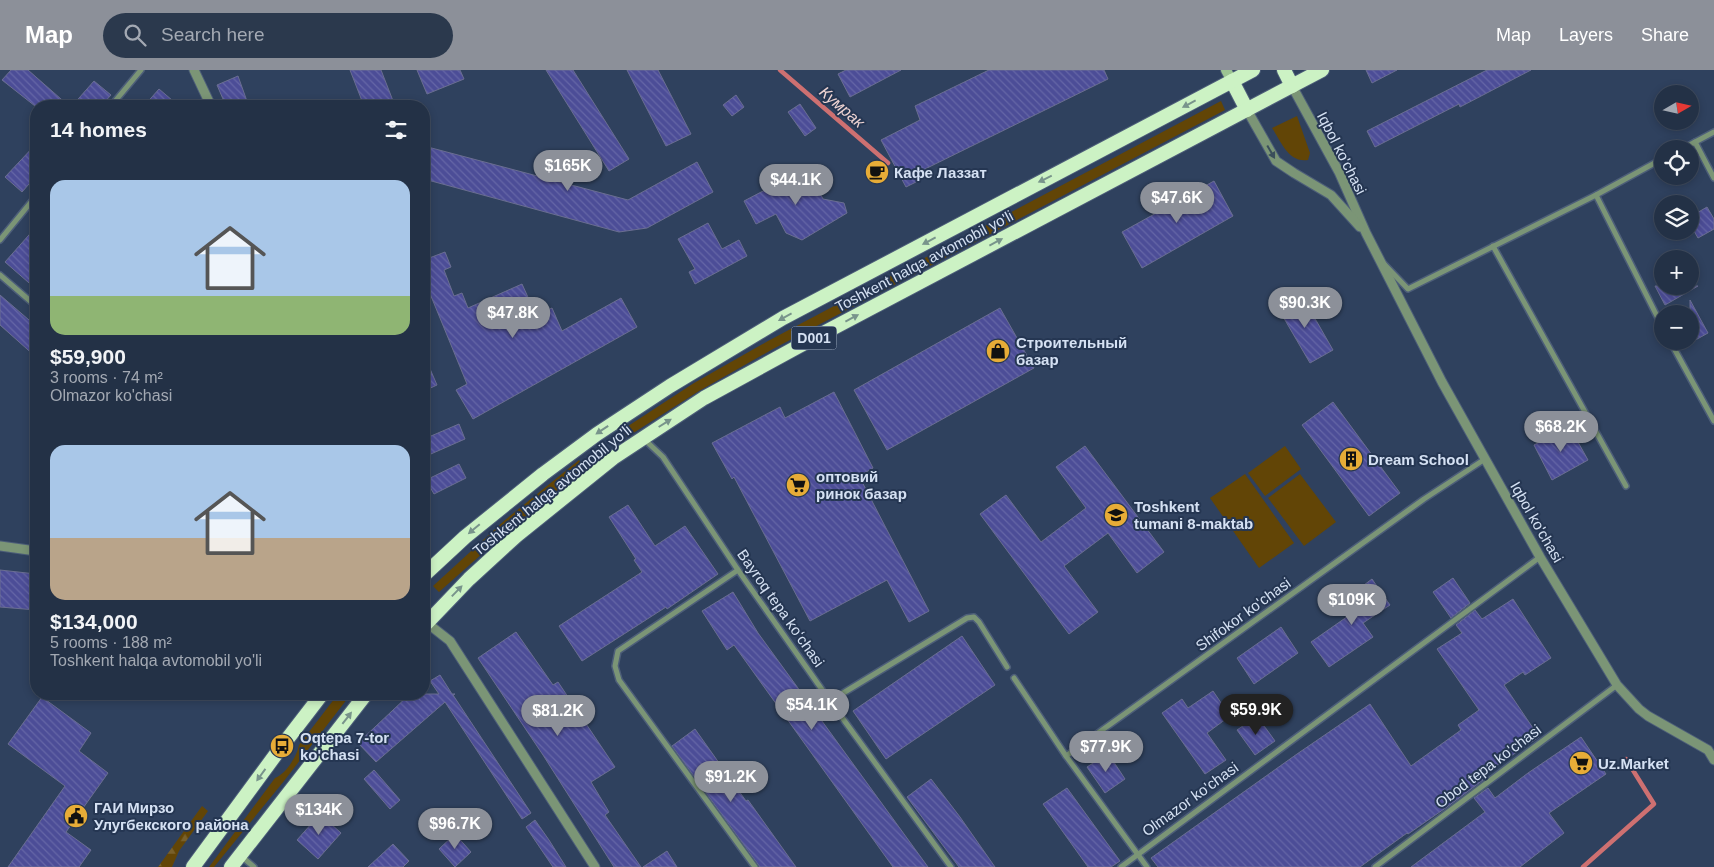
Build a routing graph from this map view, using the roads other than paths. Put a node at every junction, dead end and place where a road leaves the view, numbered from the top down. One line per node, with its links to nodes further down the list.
1 (141, 70): 8 (street)
2 (194, 70): 9 (street)
3 (1253, 70): 6 (highway, Toshkent halqa avtomobil yo'li / D001)
4 (1284, 70): 7 (highway)
5 (1322, 70): 7 (highway, Toshkent halqa avtomobil yo'li / D001)
6 (1229, 76): 10 (highway); 33 (highway, Toshkent halqa avtomobil yo'li / D001, one-way to 33)
7 (1292, 86): 10 (highway, Toshkent halqa avtomobil yo'li / D001); 18 (street, Iqbol ko'chasi)
8 (116, 100)
9 (207, 100)
10 (1247, 110): 18 (street, Iqbol ko'chasi, one-way to 18); 27 (highway, Toshkent halqa avtomobil yo'li / D001, one-way to 10)
11 (1714, 132): 12 (street)
12 (1699, 140)
13 (1699, 150): 15 (street)
14 (1654, 163): 16 (street)
15 (1714, 178)
16 (1596, 195): 20 (street); 24 (street)
17 (30, 203): 19 (street)
18 (1366, 233): 21 (street, Iqbol ko'chasi)
19 (0, 240)
20 (1493, 246): 21 (street); 29 (street)
21 (1380, 260): 28 (street, Iqbol ko'chasi)
22 (0, 275): 23 (street)
23 (30, 301)
24 (1654, 310)
25 (1675, 350): 26 (street)
26 (1714, 421)
27 (643, 438): 34 (street, Bayroq tepa koʻchasi); 35 (highway, Toshkent halqa avtomobil yo'li / D001, one-way to 27)
28 (1485, 460): 32 (street, Iqbol ko'chasi); 43 (street, Shifokor ko'chasi)
29 (1626, 486)
30 (0, 546): 31 (street)
31 (30, 550)
32 (1540, 557): 39 (street, Iqbol ko'chasi); 45 (street, Olmazor ko'chasi)
33 (430, 569)
34 (738, 570): 42 (street, Bayroq tepa koʻchasi); 51 (street)
35 (430, 618)
36 (430, 627): 50 (street)
37 (1007, 667): 42 (street)
38 (1014, 678): 43 (street)
39 (1617, 685): 44 (street, Iqbol ko'chasi); 55 (street, Obod tepa ko'chasi)
40 (318, 700): 47 (highway, one-way to 47)
41 (361, 700): 46 (highway, one-way to 41)
42 (830, 701): 52 (street, Bayroq tepa koʻchasi)
43 (1066, 756): 45 (street)
44 (1714, 760)
45 (1137, 854): 53 (street, Olmazor ko'chasi); 54 (street)
46 (240, 855): 48 (highway); 49 (street)
47 (193, 867)
48 (231, 867)
49 (254, 867)
50 (595, 867)
51 (755, 867)
52 (951, 867)
53 (1121, 867)
54 (1147, 867)
55 (1375, 867)

